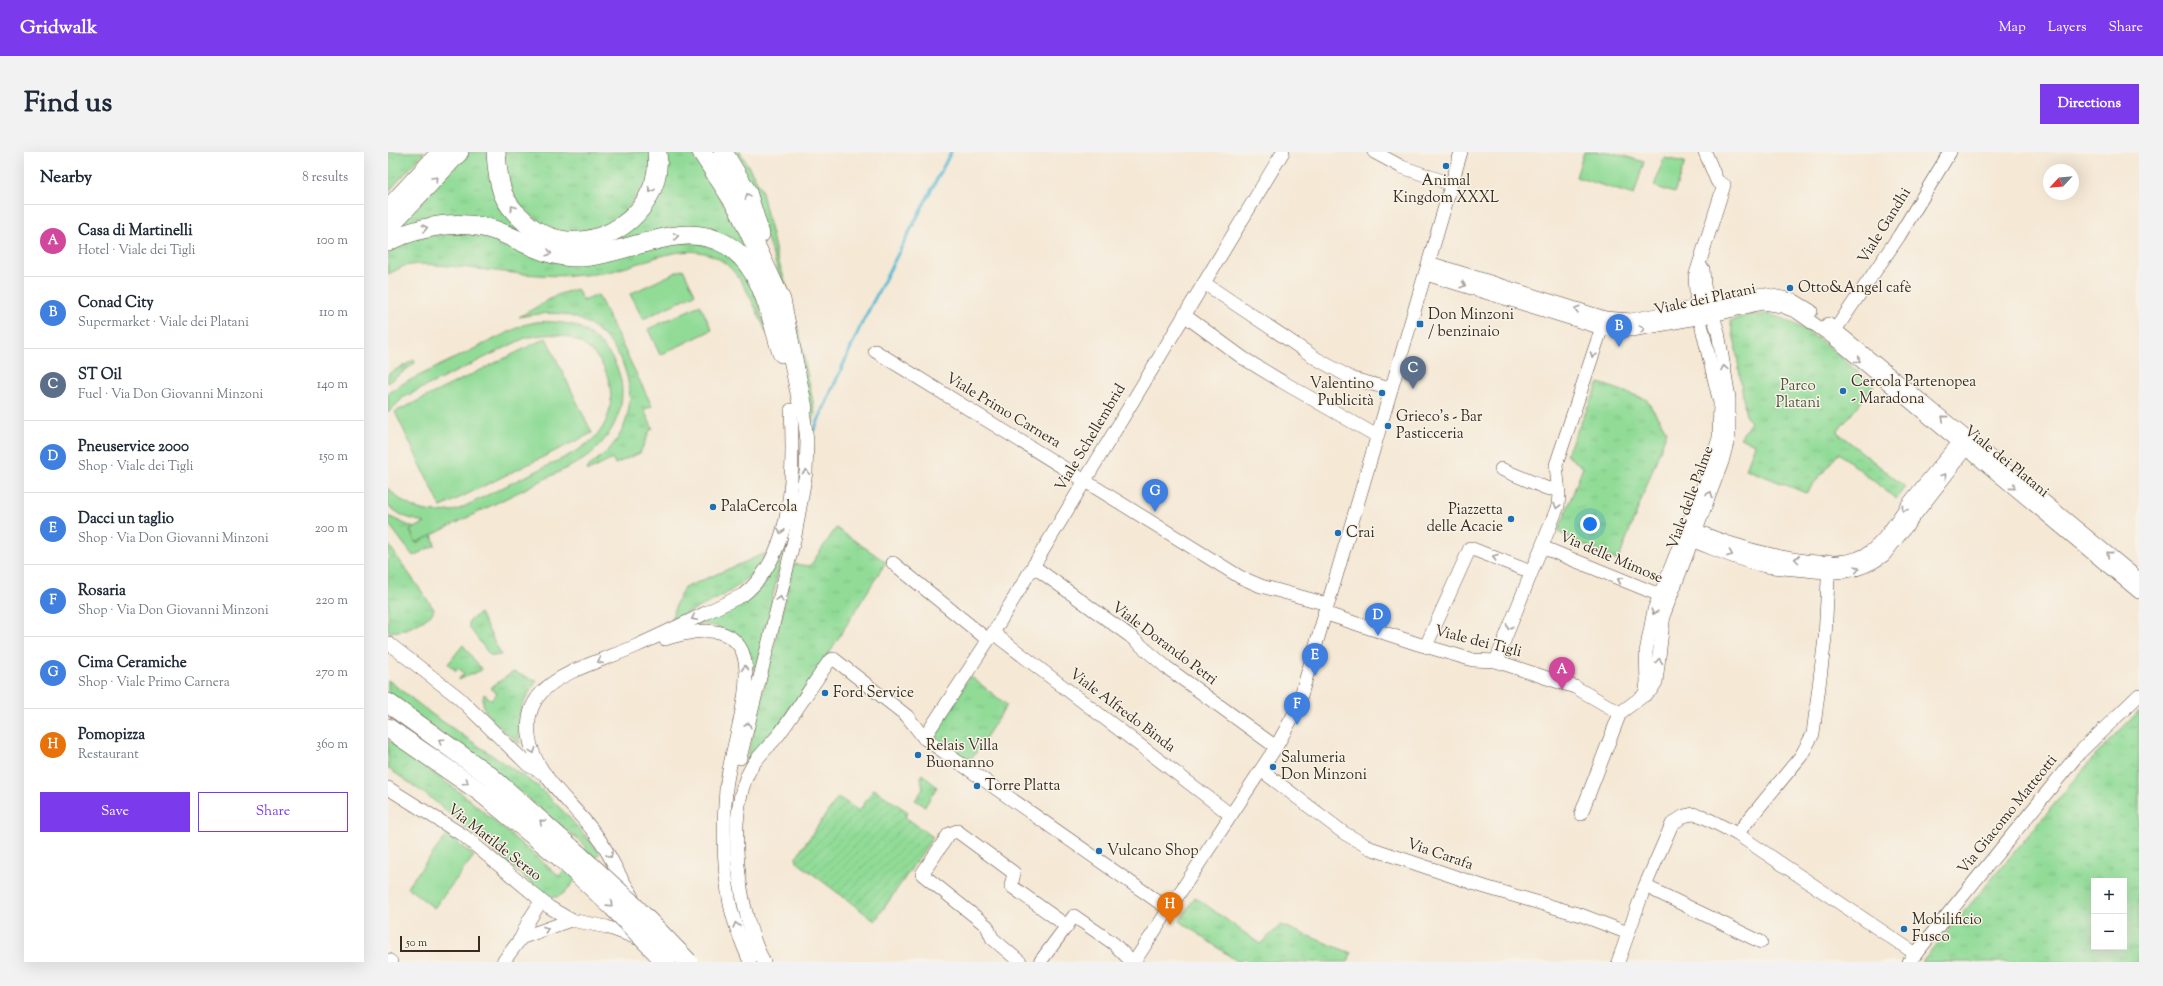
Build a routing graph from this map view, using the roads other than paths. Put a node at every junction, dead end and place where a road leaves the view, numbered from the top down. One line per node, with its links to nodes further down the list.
1 (441, 152): 13 (highway)
2 (459, 152): 14 (highway, one-way to 2)
3 (496, 152): 4 (highway, one-way to 3)
4 (657, 152)
5 (702, 152): 16 (highway)
6 (722, 152): 19 (highway, one-way to 6)
7 (1283, 152): 18 (street, Viale Schellembrid)
8 (1374, 152): 12 (street)
9 (1461, 152): 12 (street)
10 (1705, 152): 20 (street, Viale delle Palme)
11 (1950, 152): 23 (street, Viale Gandhi)
12 (1452, 184): 17 (street)
13 (388, 209)
14 (388, 227)
15 (388, 241): 25 (highway, one-way to 25)
16 (764, 264): 19 (highway); 25 (highway)
17 (1428, 268): 22 (street, Viale dei Platani); 26 (street)
18 (1204, 283): 21 (street, Viale Schellembrid); 26 (street)
19 (781, 300): 27 (highway)
20 (1705, 311): 22 (street, Viale dei Platani); 23 (street, Viale dei Platani); 33 (street, Viale delle Palme)
21 (1184, 315): 28 (street); 31 (street, Viale Schellembrid)
22 (1603, 323): 32 (street, one-way to 32)
23 (1834, 333): 29 (street, Viale dei Platani)
24 (875, 351): 31 (street, Viale Primo Carnera)
25 (782, 353): 27 (highway)
26 (1391, 389): 28 (street)
27 (797, 409): 45 (street, one-way to 45); 59 (street, one-way to 27)
28 (1377, 436): 42 (street)
29 (1965, 443): 37 (street); 39 (street, Viale dei Platani, one-way to 29); 40 (street, Viale dei Platani, one-way to 40)
30 (1502, 469): 32 (street)
31 (1084, 479): 36 (street, Viale Schellembrid); 42 (street, Viale Primo Carnera)
32 (1558, 486): 34 (street, one-way to 34)
33 (1690, 534): 37 (street); 41 (street, Viale delle Palme)
34 (1542, 547): 38 (street); 41 (street, Via delle Mimose, one-way to 34)
35 (893, 563): 43 (street, Viale Alfredo Binda)
36 (1033, 566): 43 (street, Viale Schellembrid); 53 (street, Viale Dorando Petri)
37 (1828, 567): 60 (street)
38 (1531, 572): 46 (street, one-way to 46); 47 (street, one-way to 47)
39 (2139, 579)
40 (2139, 592)
41 (1664, 597): 50 (street, Viale delle Palme)
42 (1326, 608): 46 (street, Viale dei Tigli); 53 (street)
43 (990, 636): 52 (street, Viale Schellembrid); 58 (street, Viale Alfredo Binda)
44 (388, 643): 55 (street)
45 (636, 646): 55 (street, one-way to 55); 59 (street, one-way to 45)
46 (1426, 646): 47 (street, Viale dei Tigli)
47 (1496, 661): 50 (street, Viale dei Tigli)
48 (2139, 695): 71 (street, Via Giacomo Matteotti)
49 (388, 703): 61 (highway, one-way to 49)
50 (1620, 713): 57 (street)
51 (388, 728): 61 (highway, one-way to 61)
52 (924, 738): 64 (street); 78 (street)
53 (1276, 747): 54 (street)
54 (1261, 770): 58 (street); 67 (street, Via Carafa)
55 (546, 775): 70 (street, one-way to 70)
56 (388, 788): 63 (street, Via Matilde Serao)
57 (1581, 814)
58 (1232, 815): 64 (street)
59 (726, 818): 77 (street, one-way to 59)
60 (1737, 834): 62 (street); 71 (street)
61 (566, 853): 70 (highway, one-way to 70, bridge); 76 (highway, bridge)
62 (1645, 886): 67 (street); 69 (street)
63 (538, 898): 65 (street, Via Matilde Serao); 68 (street, Via Matilde Serao)
64 (1170, 910): 81 (street)
65 (571, 920): 68 (street, one-way to 65); 70 (street)
66 (1067, 926): 79 (street); 80 (street); 81 (street)
67 (1628, 933): 82 (street)
68 (521, 938): 74 (street, Via Matilde Serao)
69 (1761, 942)
70 (669, 956): 75 (street)
71 (1912, 958)
72 (388, 960): 73 (street)
73 (391, 962)
74 (503, 962)
75 (683, 962)
76 (688, 962)
77 (750, 962)
78 (764, 962)
79 (1020, 962)
80 (1040, 962)
81 (1133, 962)
82 (1618, 962)

